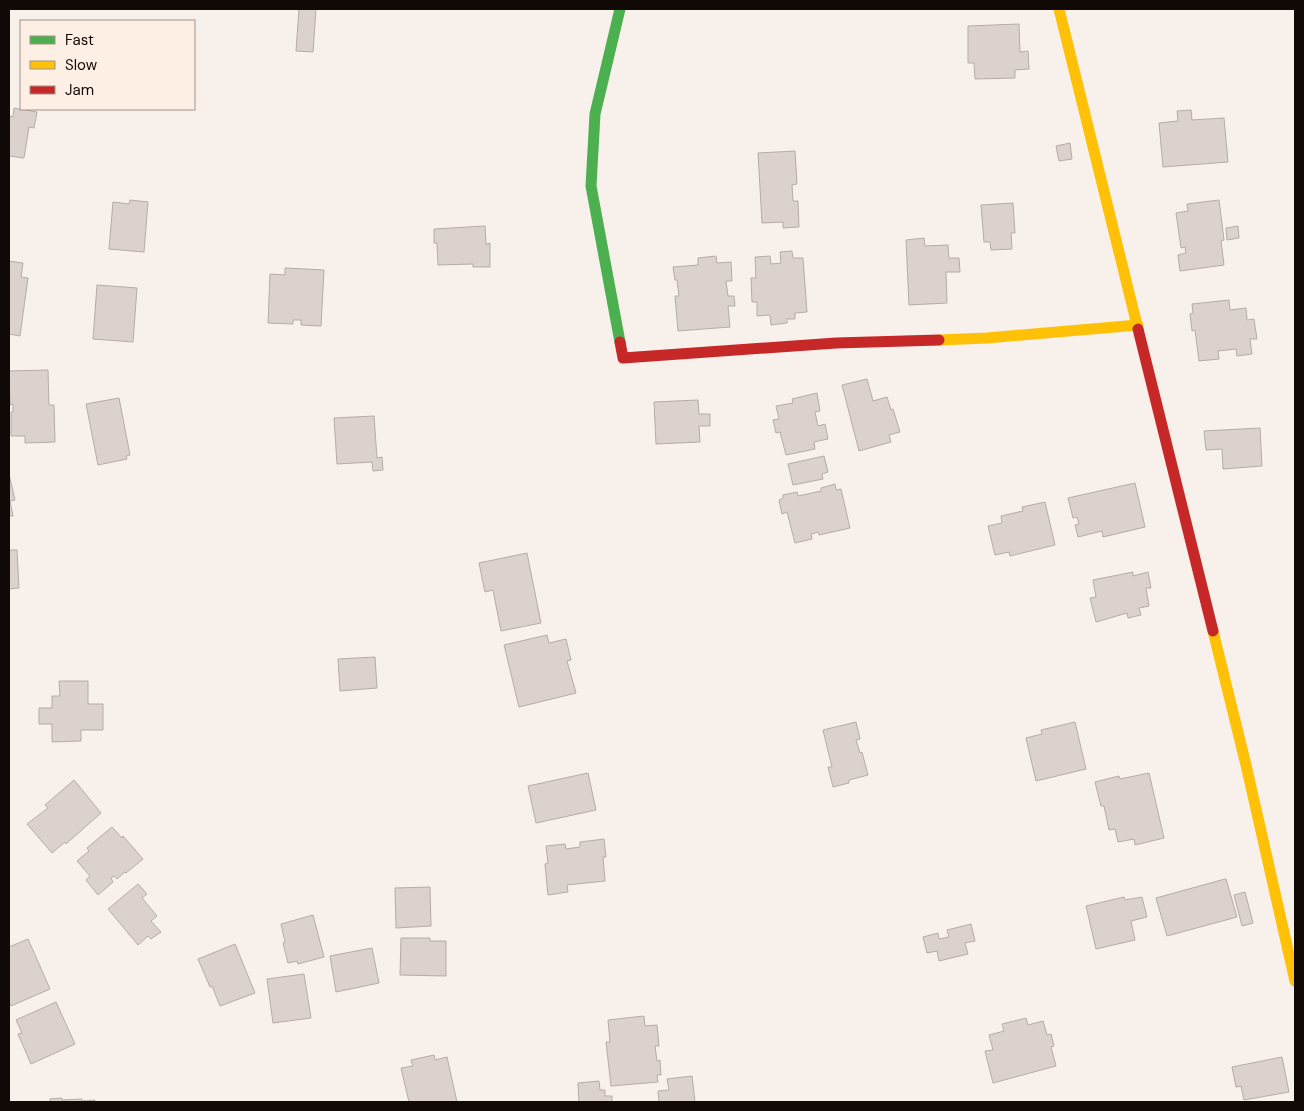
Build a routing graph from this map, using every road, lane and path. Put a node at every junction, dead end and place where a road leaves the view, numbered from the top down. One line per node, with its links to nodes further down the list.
1 (620, 9): 3 (street)
2 (1059, 9): 3 (street)
3 (1138, 325): 4 (street)
4 (1295, 981)

